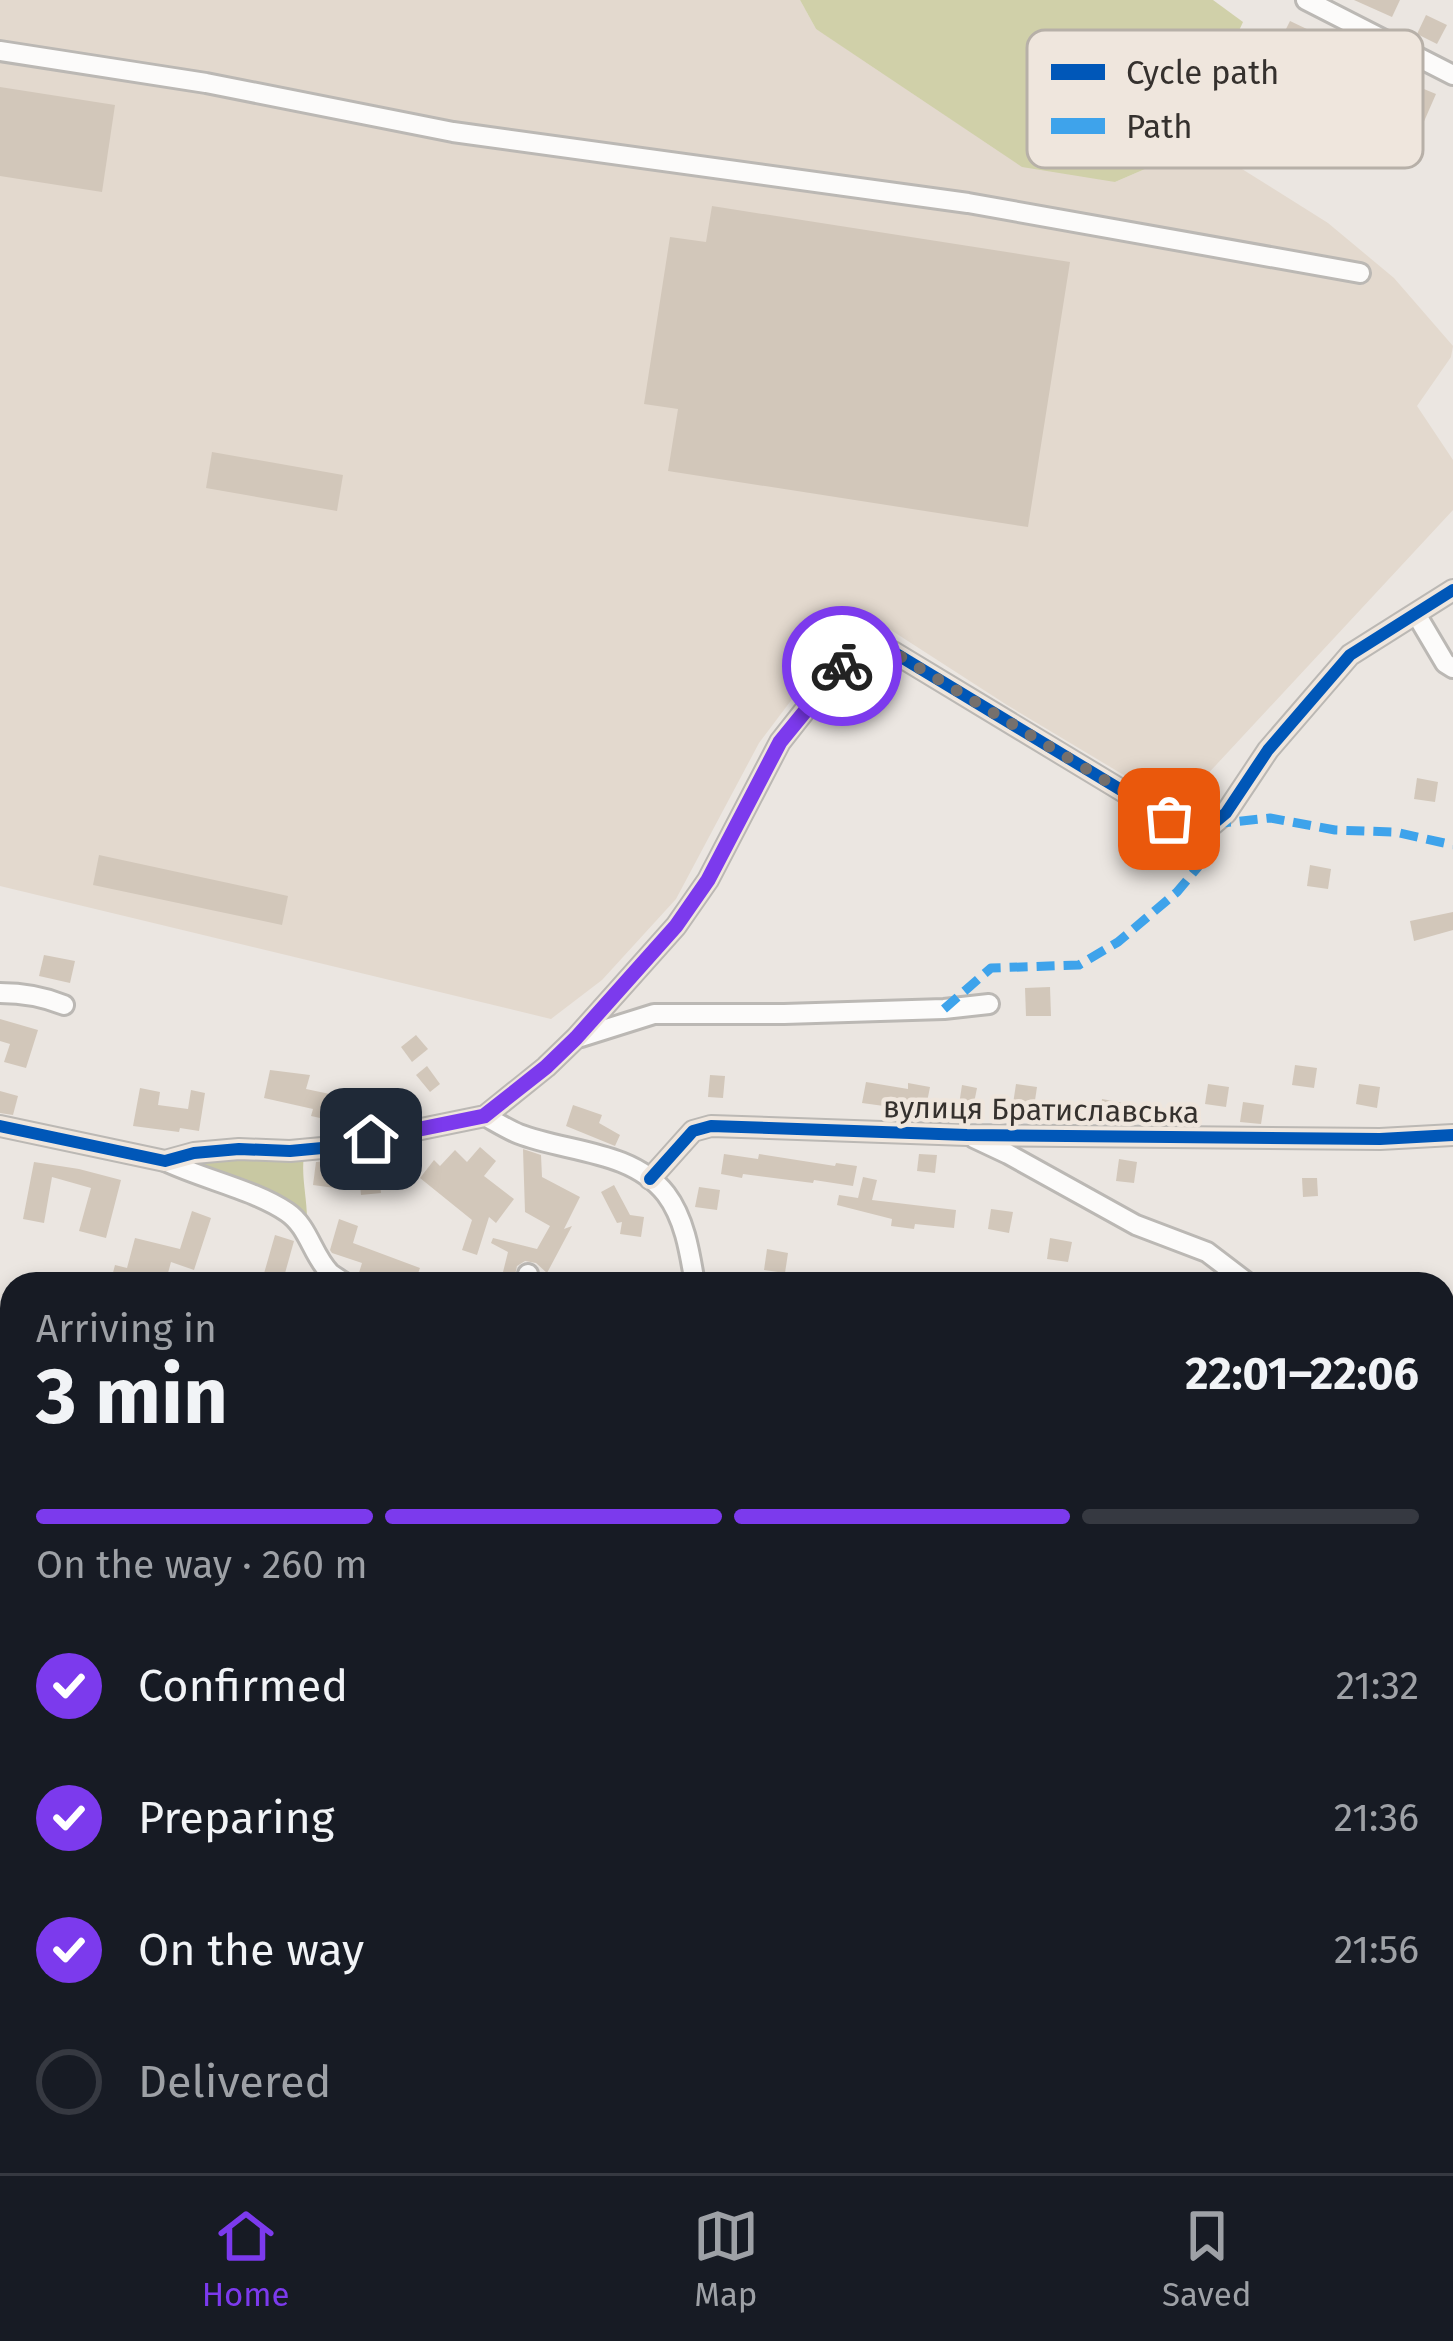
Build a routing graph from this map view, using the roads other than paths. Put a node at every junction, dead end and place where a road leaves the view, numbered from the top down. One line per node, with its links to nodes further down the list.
1 (1306, 0): 2 (street)
2 (1365, 30)
3 (0, 51): 6 (street)
4 (1423, 60): 5 (street)
5 (1453, 75)
6 (1360, 274)
7 (1453, 590): 8 (street)
8 (1415, 614): 9 (street); 13 (street)
9 (1450, 671)
10 (0, 994): 12 (street)
11 (989, 1004): 13 (street)
12 (64, 1005)
13 (576, 1038): 14 (street)
14 (484, 1116): 18 (street); 19 (street)
15 (0, 1126): 18 (street)
16 (967, 1135): 17 (street, вулиця Братиславська); 19 (street, вулиця Братиславська); 22 (street)
17 (1453, 1136)
18 (165, 1161): 20 (street)
19 (650, 1179): 21 (street)
20 (329, 1272)
21 (693, 1272)
22 (1233, 1272)

